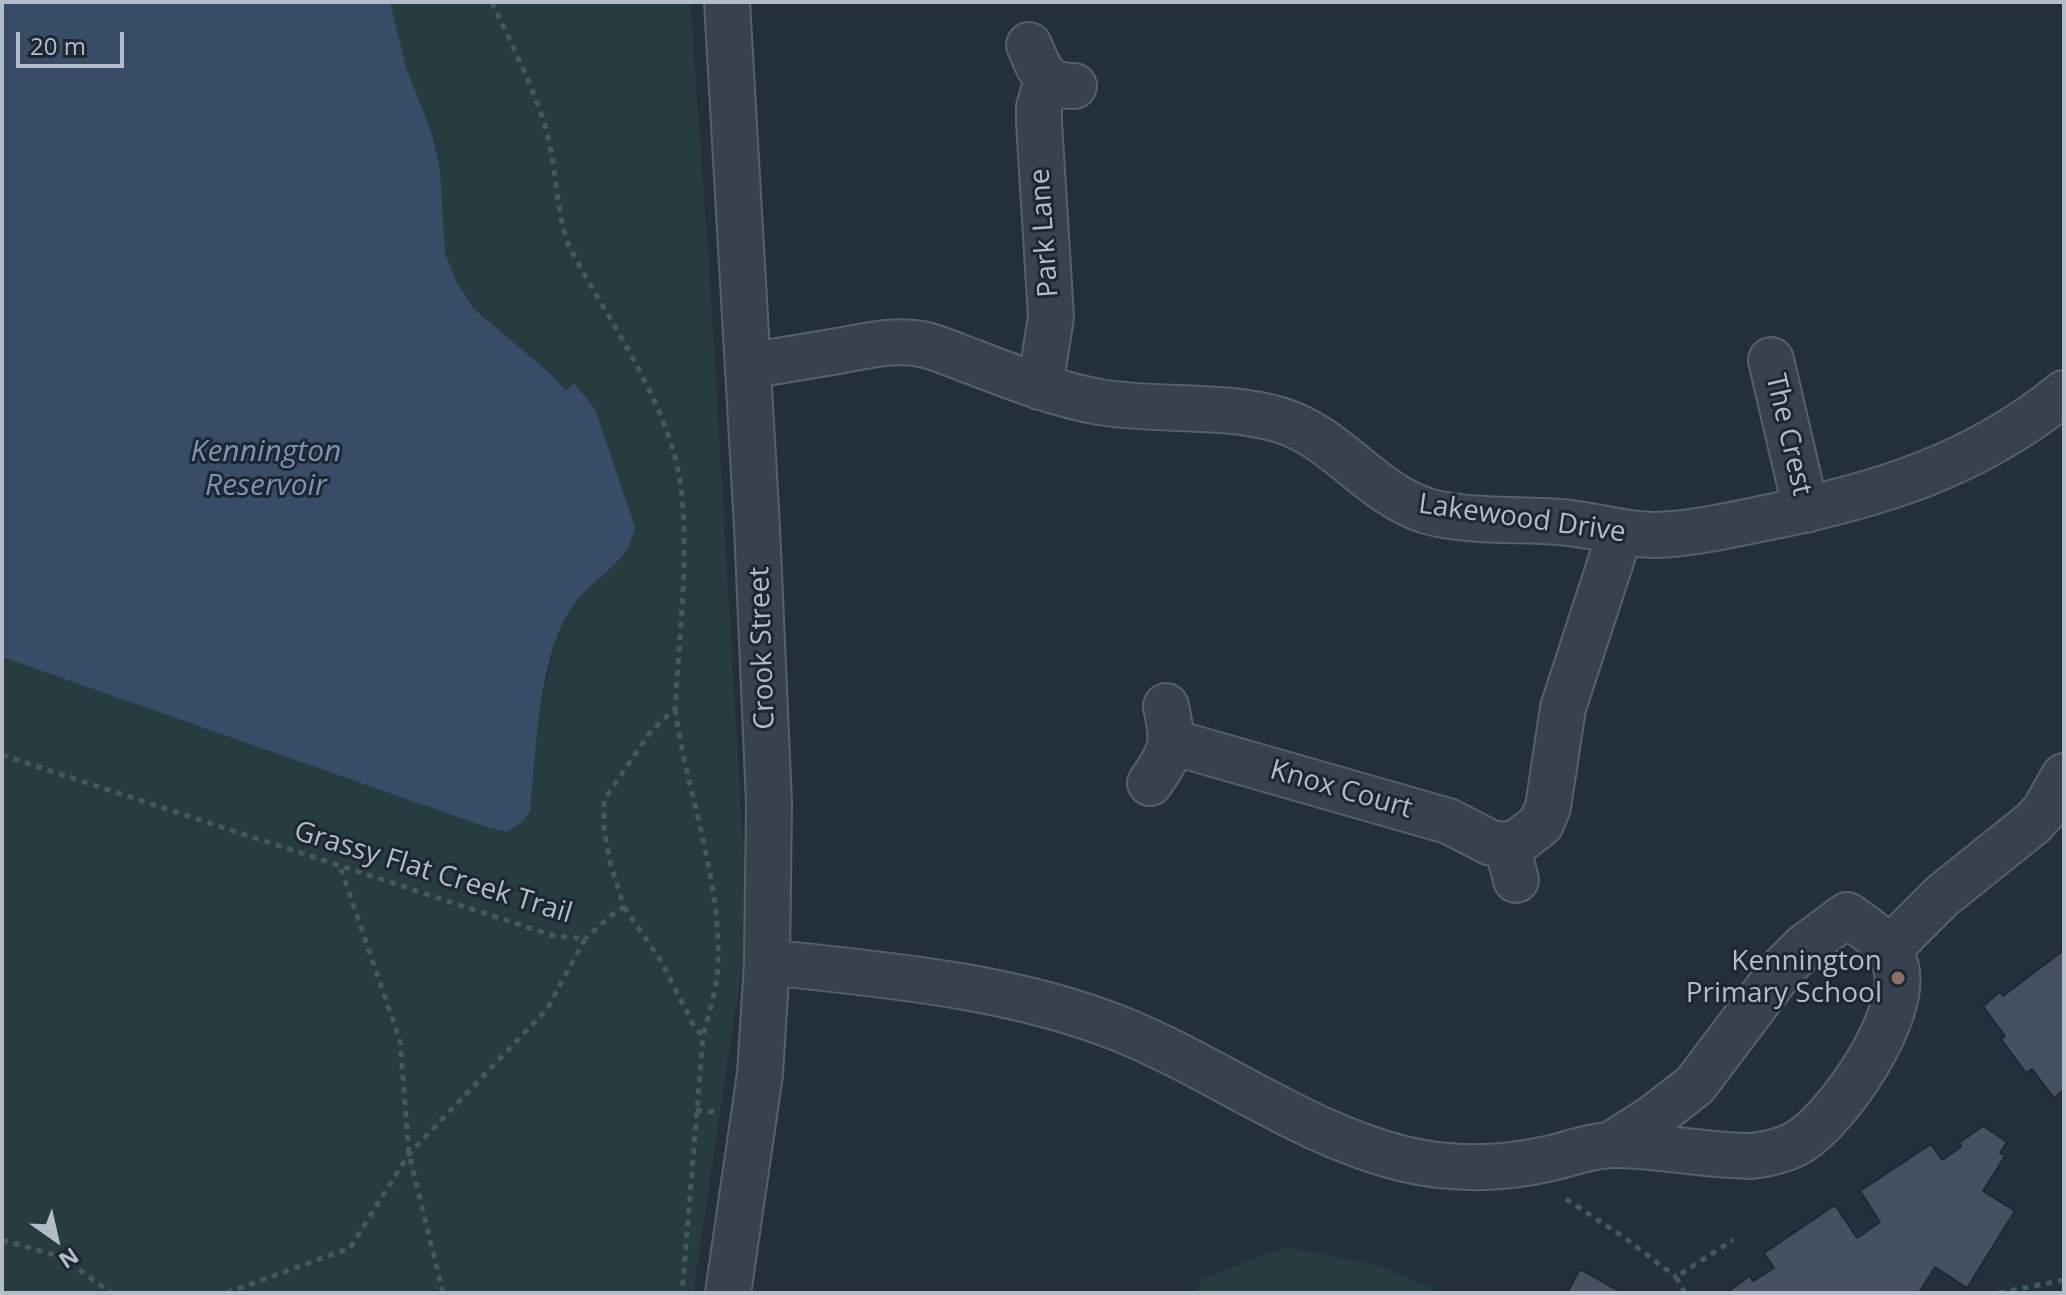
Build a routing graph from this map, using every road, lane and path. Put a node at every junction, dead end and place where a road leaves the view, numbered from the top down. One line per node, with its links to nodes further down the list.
1 (492, 2): 10 (path)
2 (727, 2): 5 (street, Crook Street)
3 (1050, 70): 6 (street, Park Lane)
4 (1771, 355): 8 (street, The Crest)
5 (748, 366): 6 (street, Lakewood Drive); 18 (street, Crook Street)
6 (1040, 387): 9 (street, Lakewood Drive)
7 (2064, 393): 8 (street, Lakewood Drive)
8 (1806, 510): 9 (street, Lakewood Drive)
9 (1620, 533): 13 (street, Knox Court)
10 (675, 709): 15 (path); 19 (path)
11 (2, 755): 14 (path, Grassy Flat Creek Trail)
12 (2064, 776): 17 (street)
13 (1150, 783)
14 (340, 868): 16 (path, Grassy Flat Creek Trail); 22 (path)
15 (624, 907): 16 (path); 19 (path)
16 (585, 939): 22 (path, Grassy Flat Creek Trail)
17 (1888, 950): 20 (street); 23 (street)
18 (767, 962): 21 (street); 33 (street, Crook Street)
19 (703, 1037): 32 (path)
20 (1695, 1085): 21 (street); 23 (street)
21 (1610, 1145): 23 (street)
22 (409, 1154): 30 (path, Grassy Flat Creek Trail); 31 (path)
23 (1729, 1156)
24 (1566, 1199): 27 (path)
25 (2, 1240): 29 (path)
26 (1733, 1240): 27 (path)
27 (1676, 1277): 34 (path)
28 (2064, 1280): 35 (path)
29 (111, 1293)
30 (226, 1293)
31 (443, 1293)
32 (682, 1293)
33 (728, 1293)
34 (1685, 1293)
35 (1999, 1293)

